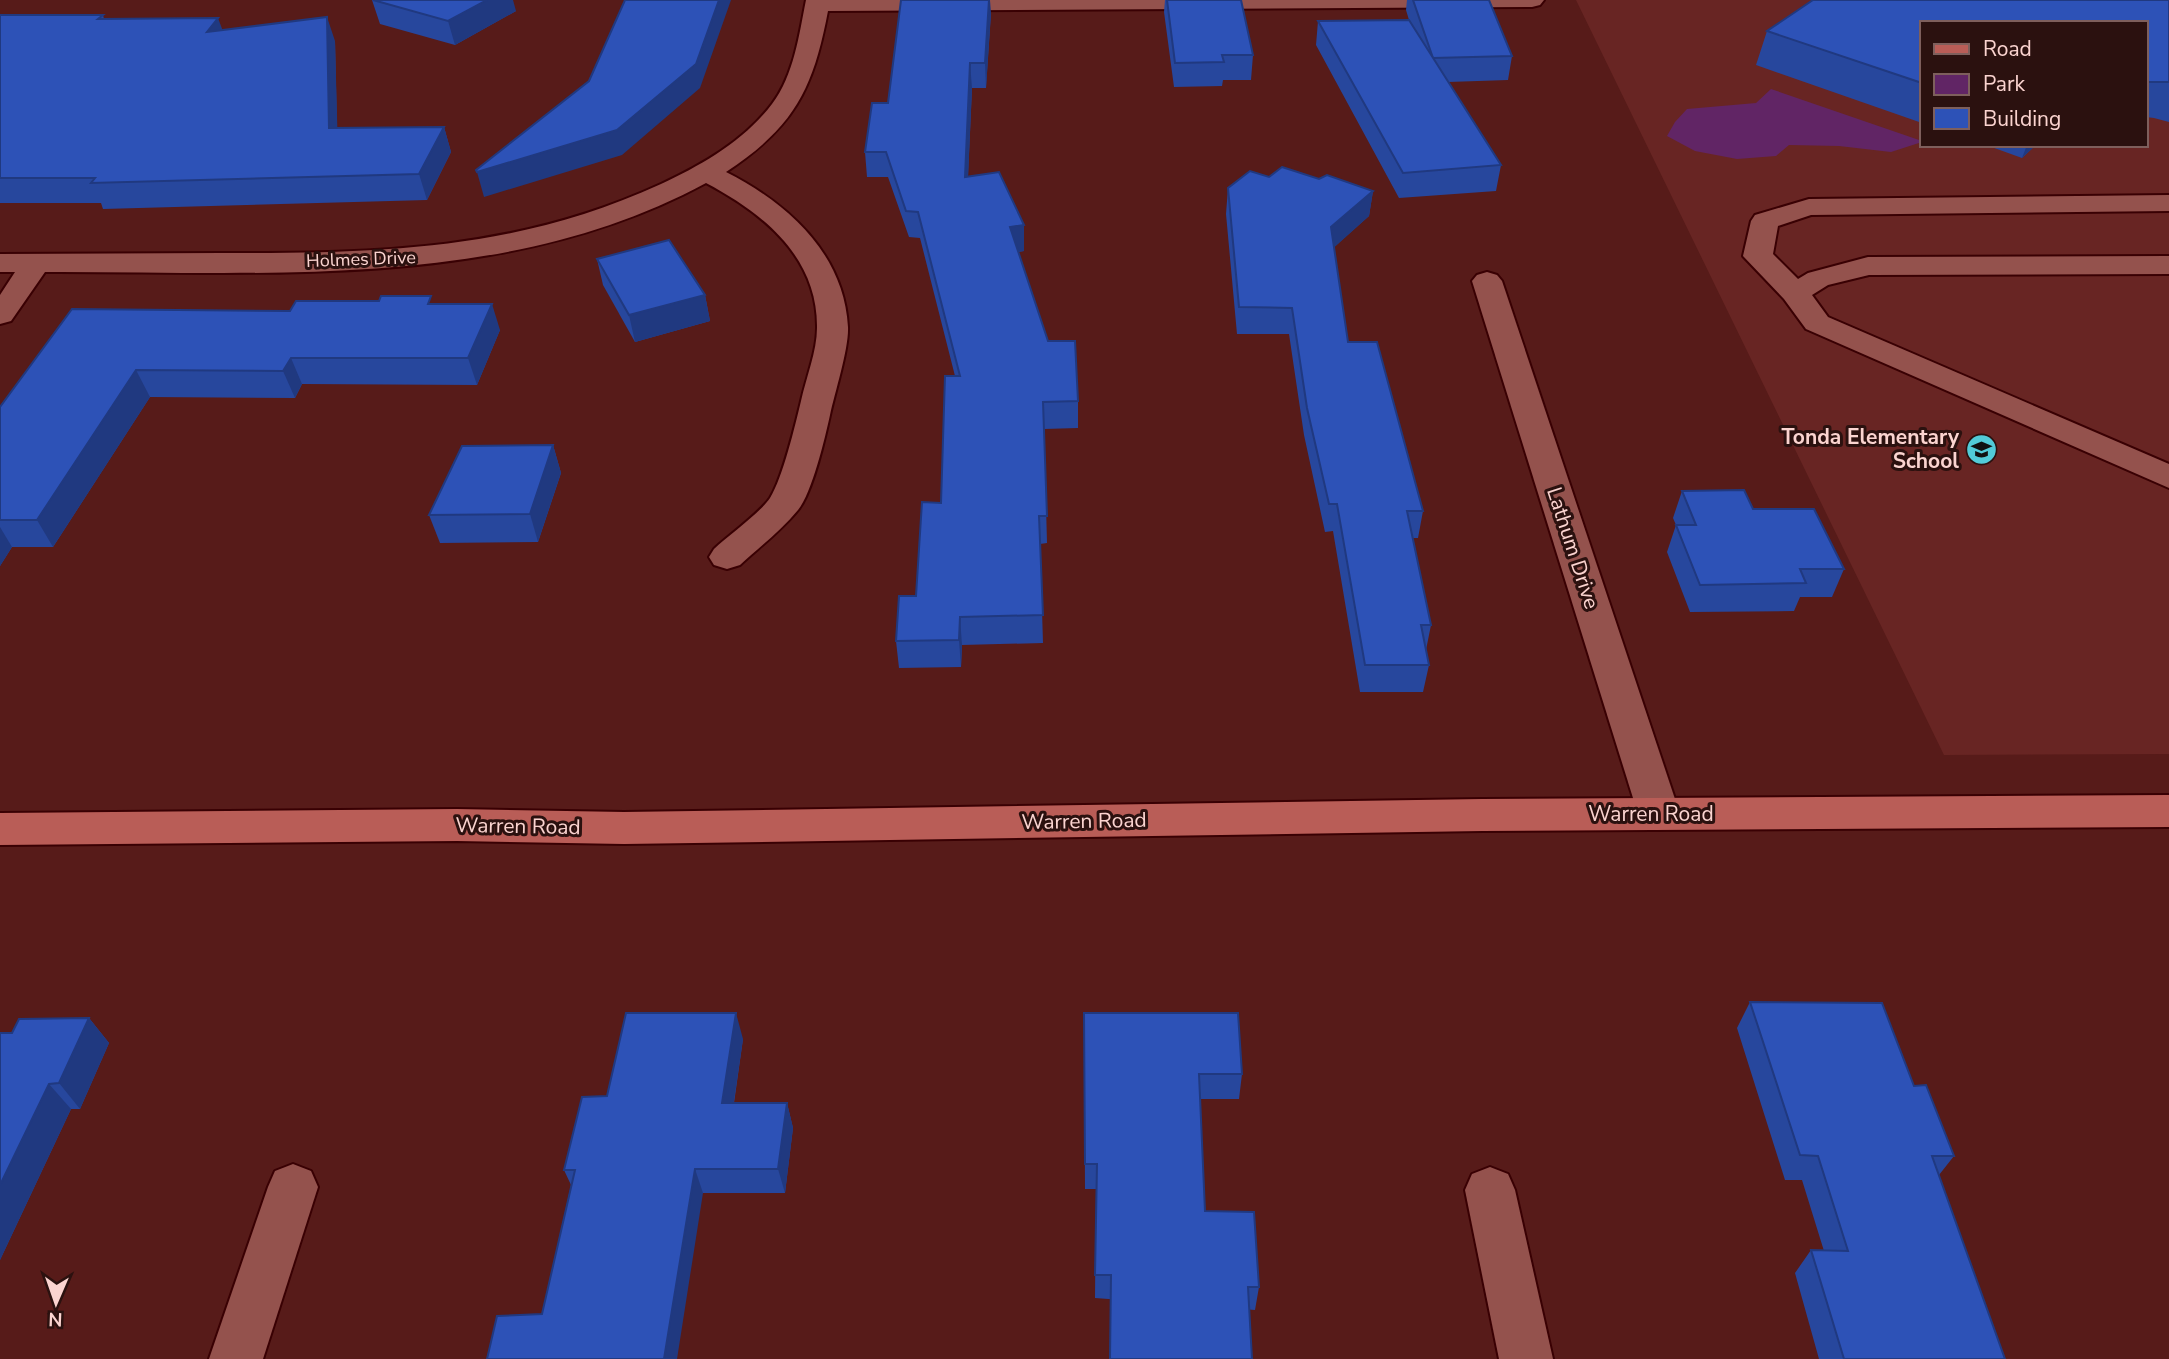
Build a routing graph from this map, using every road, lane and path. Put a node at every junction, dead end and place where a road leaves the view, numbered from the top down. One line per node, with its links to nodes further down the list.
1 (1532, 0): 2 (street)
2 (1318, 1): 3 (street)
3 (818, 2): 4 (street, Holmes Drive)
4 (707, 173): 7 (street, Holmes Drive); 13 (street)
5 (2169, 203): 10 (street)
6 (0, 263): 7 (street, Holmes Drive)
7 (35, 263): 11 (street)
8 (2169, 265): 10 (street)
9 (1487, 281): 15 (street, Lathum Drive)
10 (1795, 293): 12 (street)
11 (0, 315)
12 (2169, 477)
13 (727, 557)
14 (2169, 811): 15 (main road, Warren Road)
15 (1659, 814): 16 (main road, Warren Road)
16 (0, 829)
17 (293, 1187): 19 (street)
18 (1490, 1190): 20 (street)
19 (236, 1359)
20 (1525, 1359)

